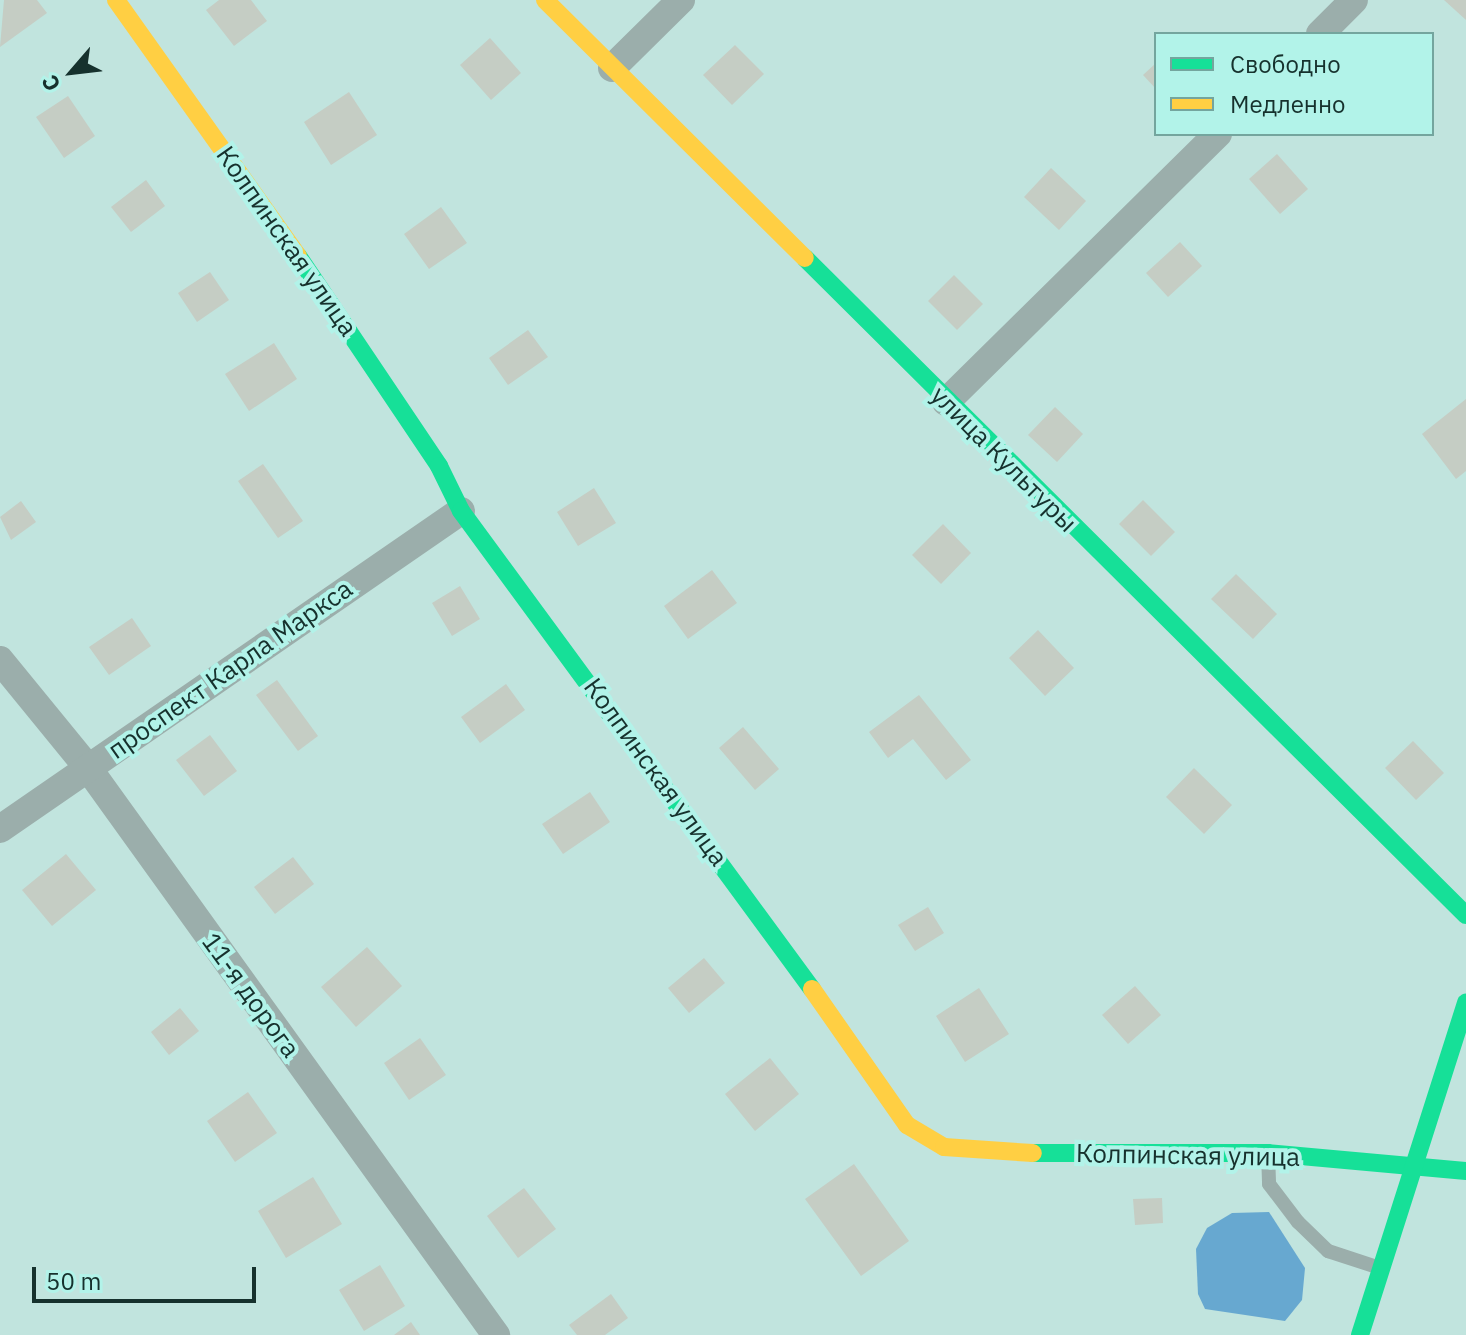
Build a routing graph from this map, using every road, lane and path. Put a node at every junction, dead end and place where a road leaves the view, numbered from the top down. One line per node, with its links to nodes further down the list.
1 (116, 0): 9 (street, Колпинская улица)
2 (545, 0): 6 (street, улица Культуры)
3 (681, 0): 6 (street)
4 (1354, 0): 5 (street)
5 (1322, 32)
6 (612, 68): 8 (street, улица Культуры)
7 (1216, 136): 8 (street)
8 (946, 402): 13 (street, улица Культуры)
9 (461, 511): 11 (street, проспект Карла Маркса); 15 (street, Колпинская улица)
10 (0, 660): 11 (street, 11-я дорога)
11 (88, 768): 12 (street, проспект Карла Маркса); 19 (street, 11-я дорога)
12 (0, 829)
13 (1466, 915)
14 (1466, 1003): 16 (street)
15 (1268, 1153): 16 (street, Колпинская улица); 18 (lane)
16 (1411, 1168): 17 (street, Колпинская улица); 18 (street)
17 (1466, 1171)
18 (1380, 1268): 20 (street)
19 (496, 1335)
20 (1360, 1335)

